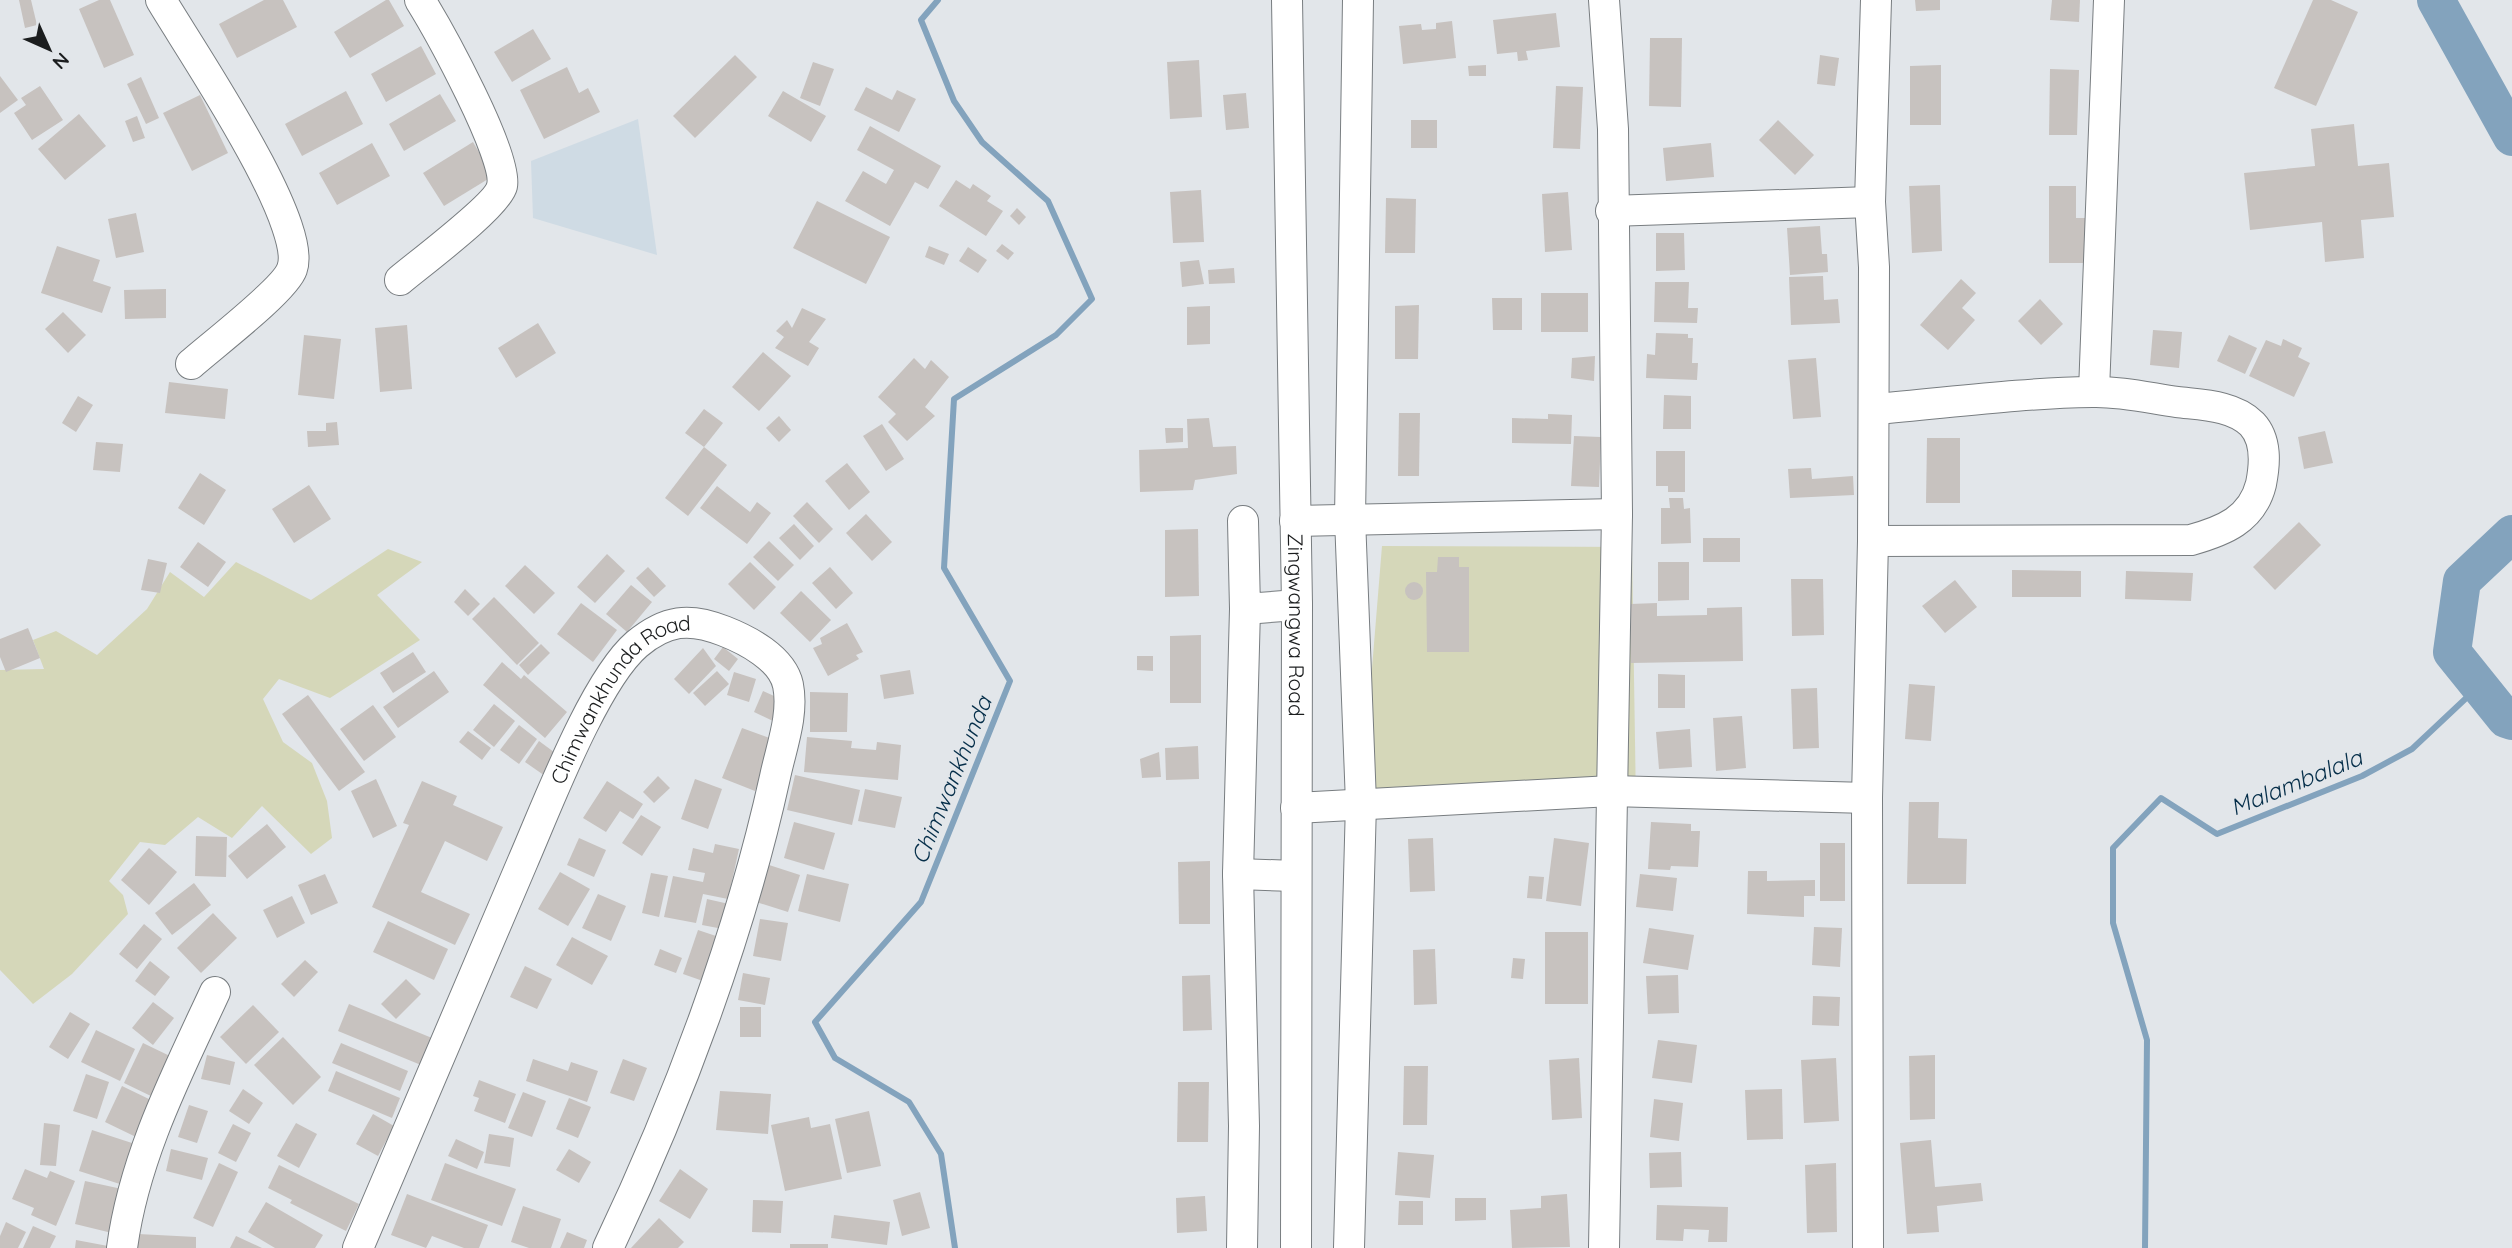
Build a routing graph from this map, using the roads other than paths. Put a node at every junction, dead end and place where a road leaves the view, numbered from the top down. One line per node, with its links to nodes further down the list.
1 (160, 0): 11 (street)
2 (420, 0): 10 (street)
3 (1287, 0): 17 (street, Zingwangwa Road)
4 (1358, 0): 15 (street)
5 (1604, 0): 9 (street)
6 (1876, 0): 8 (street)
7 (2109, 0): 12 (street)
8 (1870, 202): 9 (street); 13 (street)
9 (1611, 211): 14 (street)
10 (400, 280)
11 (191, 364)
12 (2094, 391): 13 (street); 18 (street)
13 (1875, 409): 18 (street)
14 (1617, 514): 15 (street); 21 (street)
15 (1350, 518): 17 (street); 23 (street)
16 (1243, 521): 20 (street)
17 (1295, 521): 19 (street, Zingwangwa Road)
18 (1873, 541): 22 (street)
19 (1297, 605): 20 (street); 24 (street, Zingwangwa Road)
20 (1245, 609): 25 (street)
21 (1611, 791): 22 (street); 23 (street); 34 (street)
22 (1867, 798): 35 (street)
23 (1361, 803): 24 (street); 33 (street)
24 (1296, 808): 26 (street, Zingwangwa Road)
25 (1238, 874): 26 (street); 31 (street)
26 (1295, 876): 32 (street, Zingwangwa Road)
27 (215, 992): 28 (street)
28 (122, 1248)
29 (358, 1248): 30 (street, Chimwankhunda Road)
30 (608, 1248)
31 (1242, 1248)
32 (1296, 1248)
33 (1349, 1248)
34 (1604, 1248)
35 (1868, 1248)

